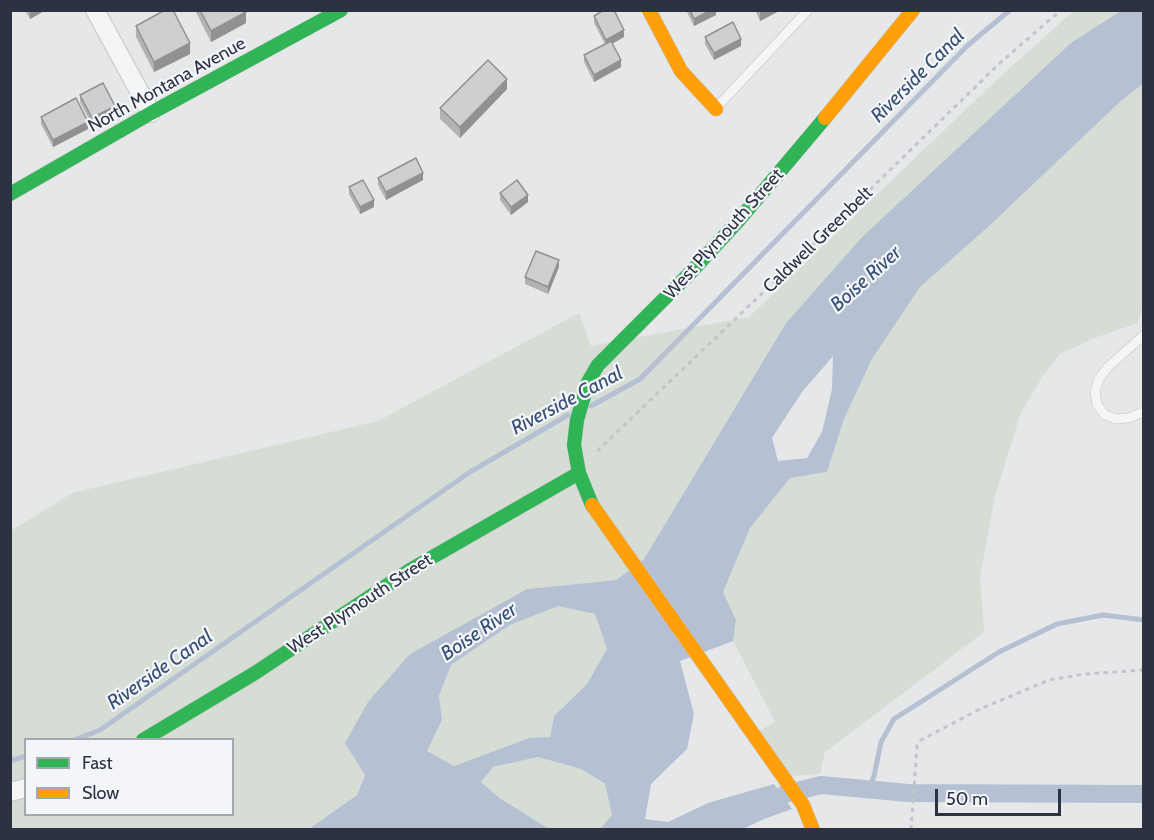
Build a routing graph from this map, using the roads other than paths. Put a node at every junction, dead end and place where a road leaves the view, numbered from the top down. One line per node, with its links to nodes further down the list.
1 (95, 10): 7 (street)
2 (341, 10): 7 (street, North Montana Avenue)
3 (649, 10): 6 (street)
4 (808, 10): 6 (lane)
5 (913, 10): 11 (street, West Plymouth Street)
6 (716, 109)
7 (151, 113): 8 (street, North Montana Avenue)
8 (10, 194)
9 (1143, 335): 10 (lane)
10 (1143, 412)
11 (579, 473): 12 (street, West Plymouth Street); 13 (street, West Plymouth Street)
12 (146, 738)
13 (813, 830)

